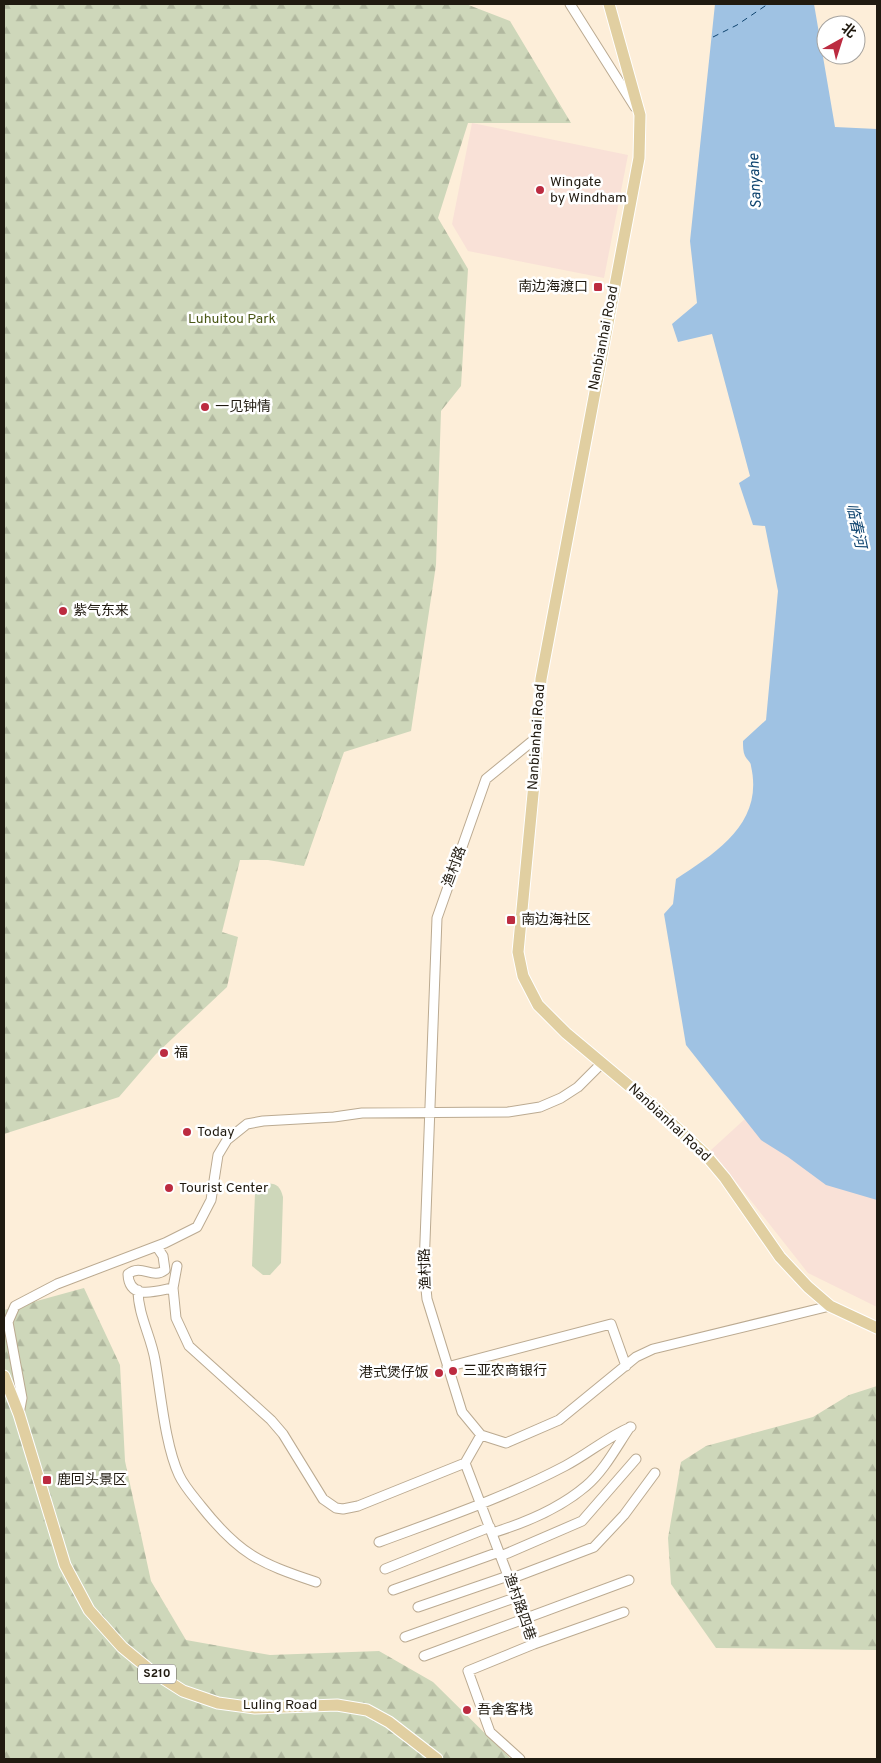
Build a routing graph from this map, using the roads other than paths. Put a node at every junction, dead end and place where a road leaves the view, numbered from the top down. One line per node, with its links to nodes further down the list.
1 (570, 4): 3 (street)
2 (609, 4): 3 (main road, Nanbianhai Road)
3 (640, 115): 4 (main road, Nanbianhai Road)
4 (536, 738): 5 (main road, Nanbianhai Road); 6 (street, 渔村路)
5 (602, 1063): 6 (street); 11 (main road, Nanbianhai Road)
6 (429, 1111): 7 (street); 14 (street, 渔村路)
7 (157, 1246): 10 (street); 16 (street)
8 (177, 1266): 9 (street)
9 (174, 1288): 10 (street); 19 (street)
10 (138, 1290): 28 (street)
11 (830, 1306): 12 (main road, Nanbianhai Road); 13 (street)
12 (877, 1328)
13 (626, 1366): 14 (street); 17 (street)
14 (447, 1367): 17 (street, 渔村路)
15 (4, 1376): 16 (main road, Luling Road / S210)
16 (19, 1414): 37 (main road, Luling Road / S210)
17 (481, 1435): 19 (street)
18 (636, 1459): 24 (street)
19 (465, 1463): 21 (street, 渔村路四巷)
20 (655, 1473): 26 (street)
21 (481, 1504): 22 (street, 渔村路四巷); 22 (street); 23 (street)
22 (491, 1530): 24 (street, 渔村路四巷); 25 (street)
23 (378, 1542)
24 (500, 1554): 26 (street, 渔村路四巷); 29 (street)
25 (385, 1570)
26 (509, 1577): 30 (street, 渔村路四巷); 31 (street)
27 (629, 1580): 33 (street)
28 (316, 1582)
29 (393, 1590)
30 (517, 1597): 33 (street, 渔村路四巷); 34 (street)
31 (418, 1607)
32 (624, 1612): 35 (street)
33 (525, 1620): 35 (street, 渔村路四巷); 36 (street)
34 (405, 1637)
35 (534, 1644): 38 (street, 渔村路四巷)
36 (424, 1656)
37 (437, 1759)
38 (520, 1759)

